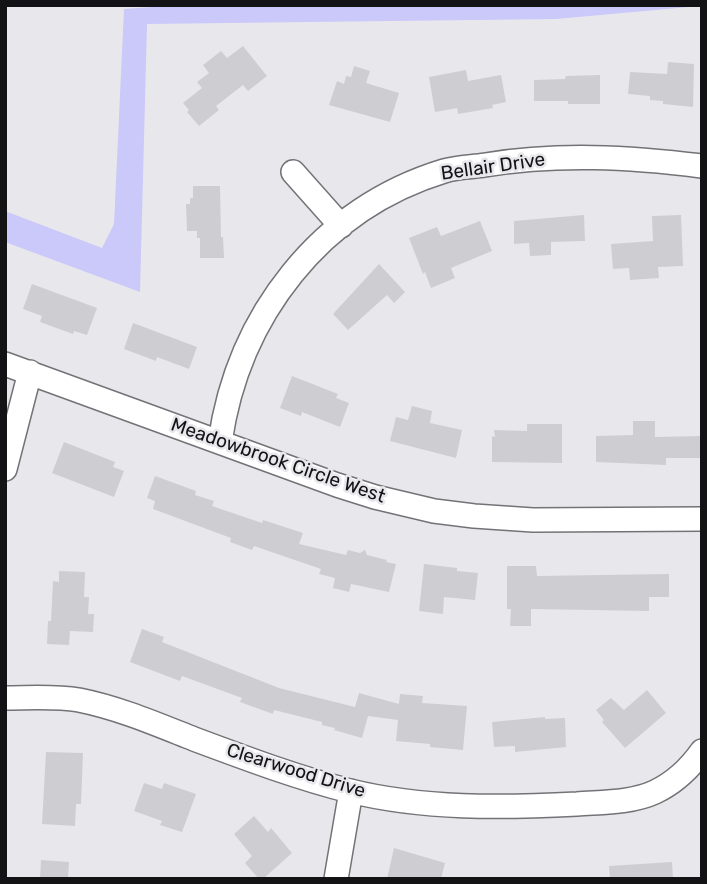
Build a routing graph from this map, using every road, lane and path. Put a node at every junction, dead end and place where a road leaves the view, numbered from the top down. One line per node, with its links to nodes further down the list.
1 (702, 166): 3 (street, Bellair Drive)
2 (293, 172): 3 (street)
3 (341, 226): 6 (street, Bellair Drive)
4 (5, 363): 5 (street, Meadowbrook Circle West)
5 (30, 372): 6 (street, Meadowbrook Circle West); 7 (street)
6 (220, 442): 8 (street, Meadowbrook Circle West)
7 (5, 469)
8 (702, 519)
9 (5, 698): 11 (street, Clearwood Drive)
10 (702, 751): 11 (street, Clearwood Drive)
11 (351, 791): 12 (street)
12 (336, 879)

